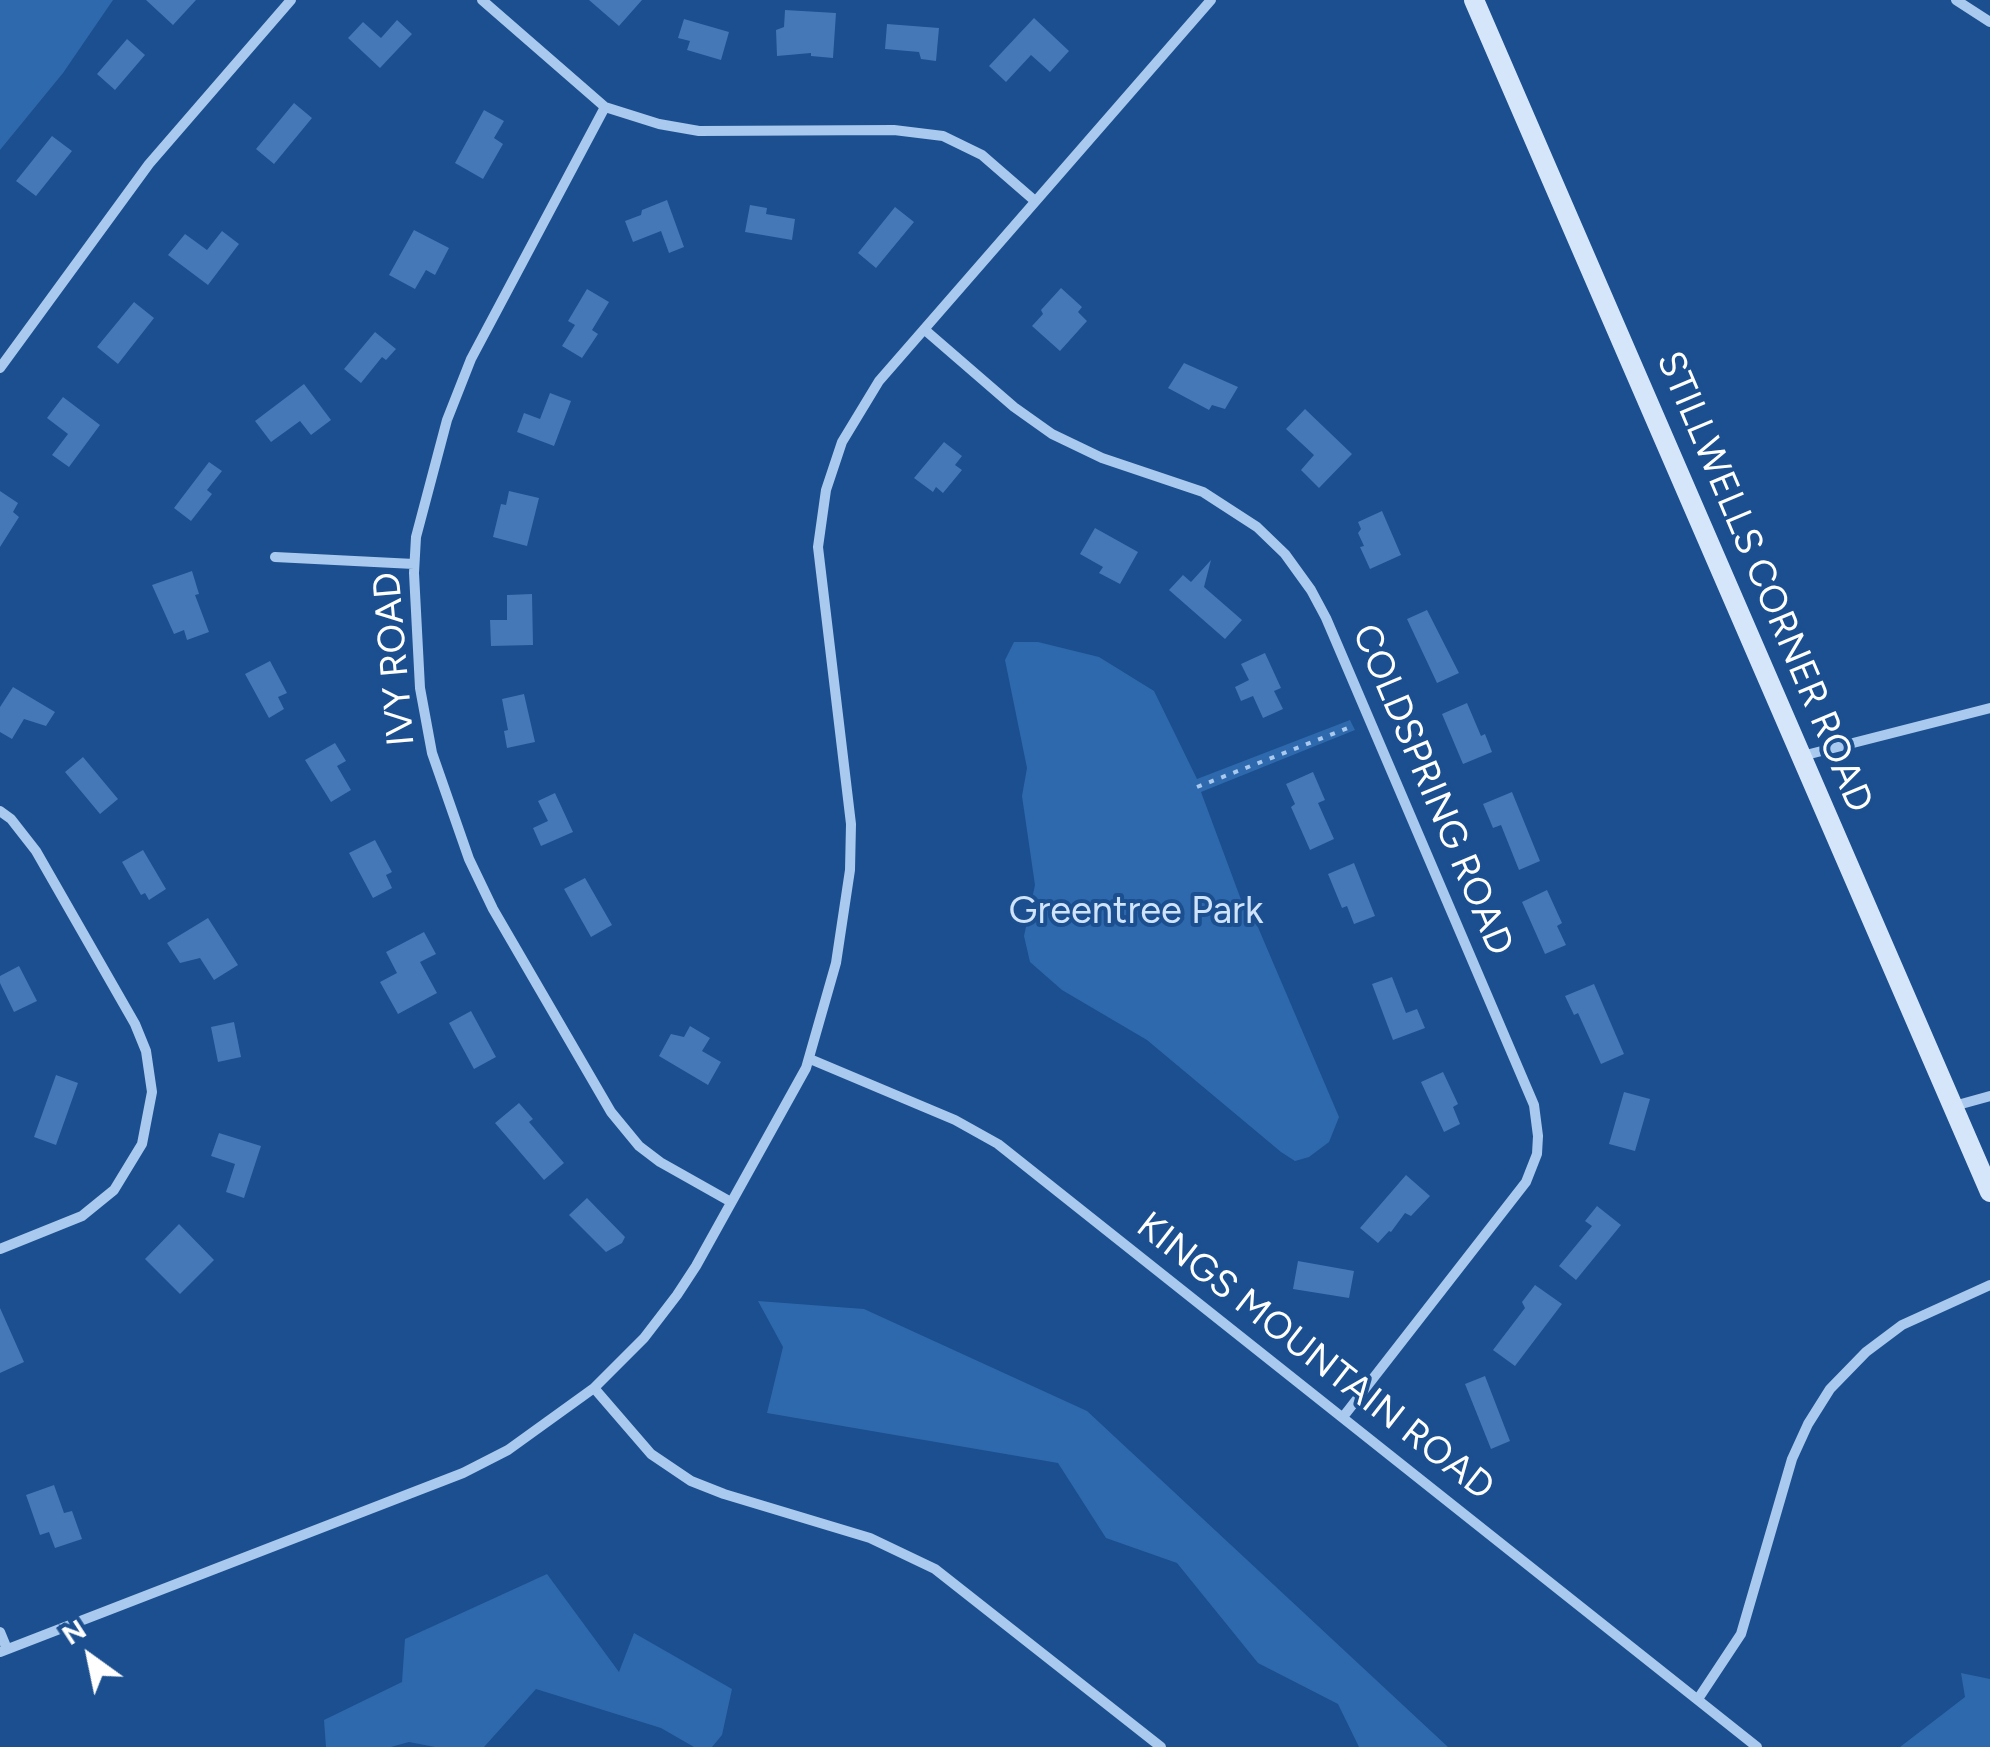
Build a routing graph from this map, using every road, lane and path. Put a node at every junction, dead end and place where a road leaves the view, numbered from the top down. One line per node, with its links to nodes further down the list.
1 (291, 0): 10 (street)
2 (482, 0): 7 (street)
3 (1211, 0): 8 (street)
4 (1474, 0): 15 (street, STILLWELLS CORNER ROAD)
5 (1956, 0): 6 (street)
6 (1990, 22)
7 (605, 107): 8 (street); 12 (street, IVY ROAD)
8 (1035, 201): 9 (street)
9 (925, 330): 18 (street); 26 (street, COLDSPRING ROAD)
10 (0, 368)
11 (274, 557): 12 (street)
12 (414, 564): 22 (street, IVY ROAD)
13 (1990, 708): 15 (street)
14 (1353, 726): 16 (path)
15 (1802, 756): 20 (street, STILLWELLS CORNER ROAD)
16 (1197, 786)
17 (0, 810): 23 (street)
18 (810, 1058): 22 (street); 26 (street, KINGS MOUNTAIN ROAD)
19 (1990, 1096): 20 (street)
20 (1954, 1106): 21 (street, STILLWELLS CORNER ROAD)
21 (1990, 1192)
22 (731, 1202): 25 (street)
23 (0, 1249)
24 (1990, 1285): 29 (street)
25 (594, 1388): 28 (street); 30 (street)
26 (1343, 1417): 29 (street, KINGS MOUNTAIN ROAD)
27 (0, 1632): 28 (street)
28 (3, 1650)
29 (1698, 1699): 31 (street, KINGS MOUNTAIN ROAD)
30 (1161, 1747)
31 (1757, 1747)

